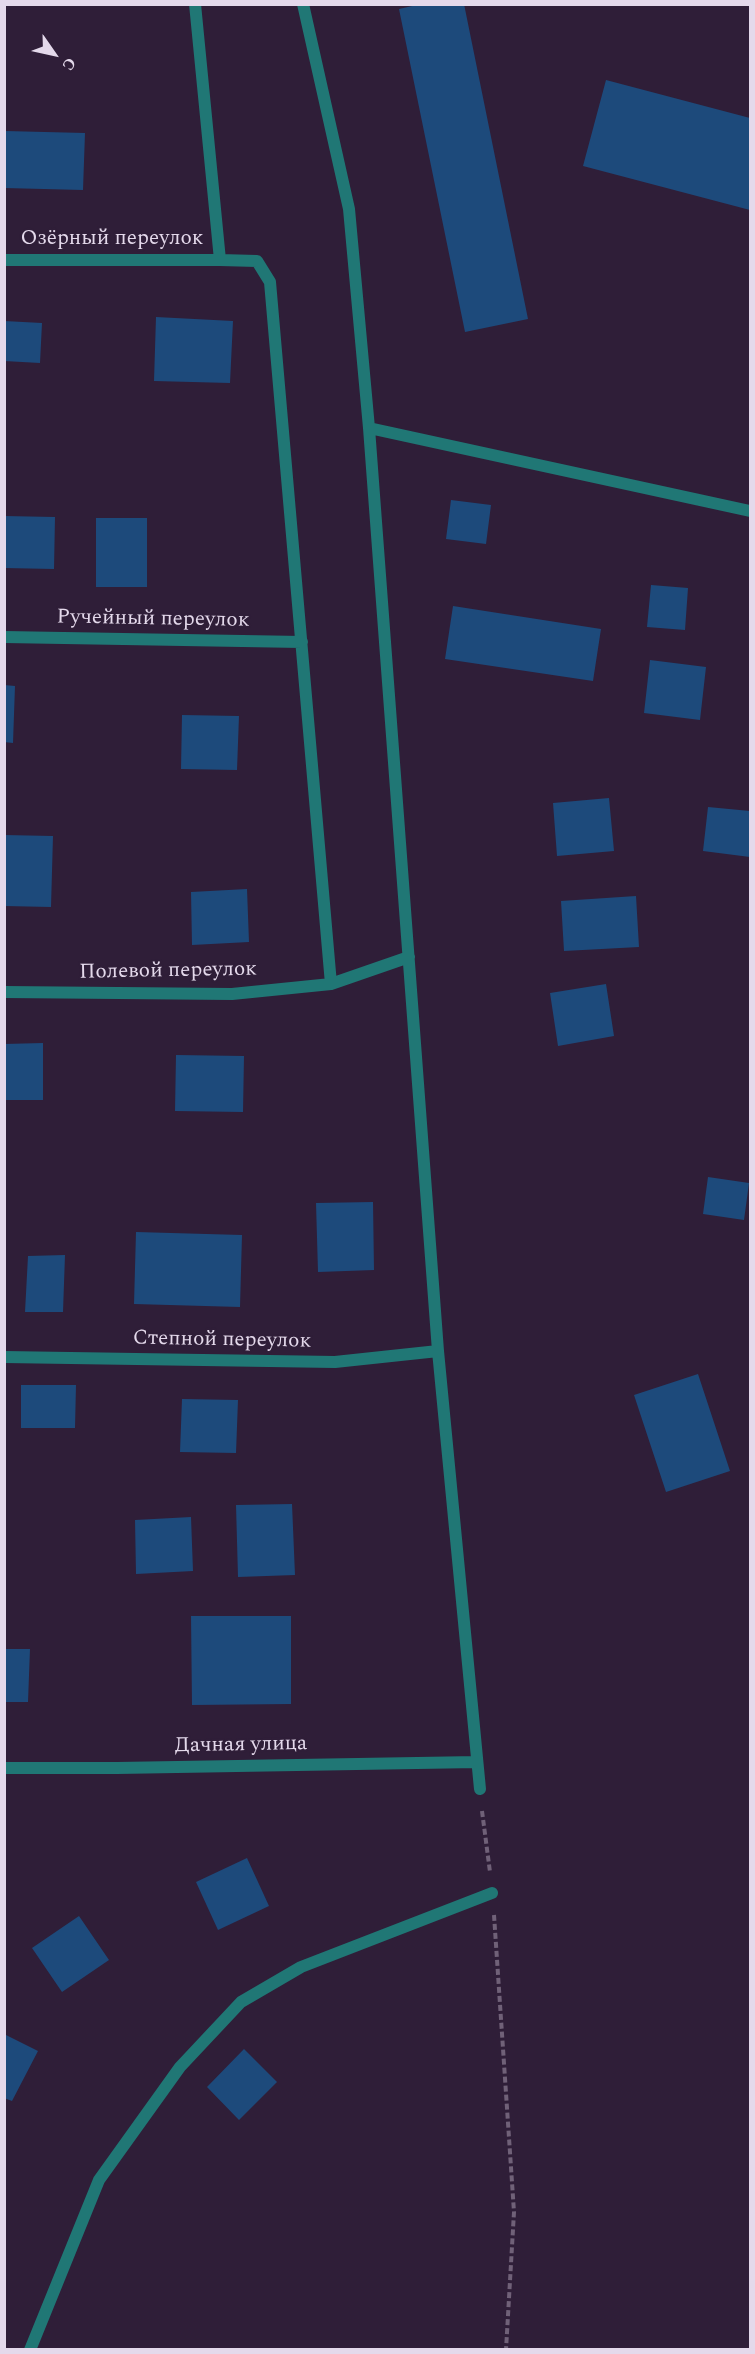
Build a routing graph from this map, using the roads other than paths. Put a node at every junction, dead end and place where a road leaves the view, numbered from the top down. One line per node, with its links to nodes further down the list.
1 (195, 4): 4 (street)
2 (303, 4): 5 (street)
3 (4, 260): 4 (street, Озёрный переулок)
4 (220, 260): 8 (street, Озёрный переулок)
5 (369, 428): 6 (street); 9 (street)
6 (750, 511)
7 (4, 637): 8 (street, Ручейный переулок)
8 (302, 642): 10 (street)
9 (409, 957): 10 (street, Полевой переулок); 12 (street)
10 (332, 984): 11 (street, Полевой переулок)
11 (4, 992)
12 (438, 1351): 13 (street, Степной переулок); 14 (street)
13 (4, 1357)
14 (477, 1762): 15 (street, Дачная улица); 16 (street)
15 (4, 1768)
16 (480, 1789)
17 (492, 1893): 18 (street)
18 (30, 2349)

